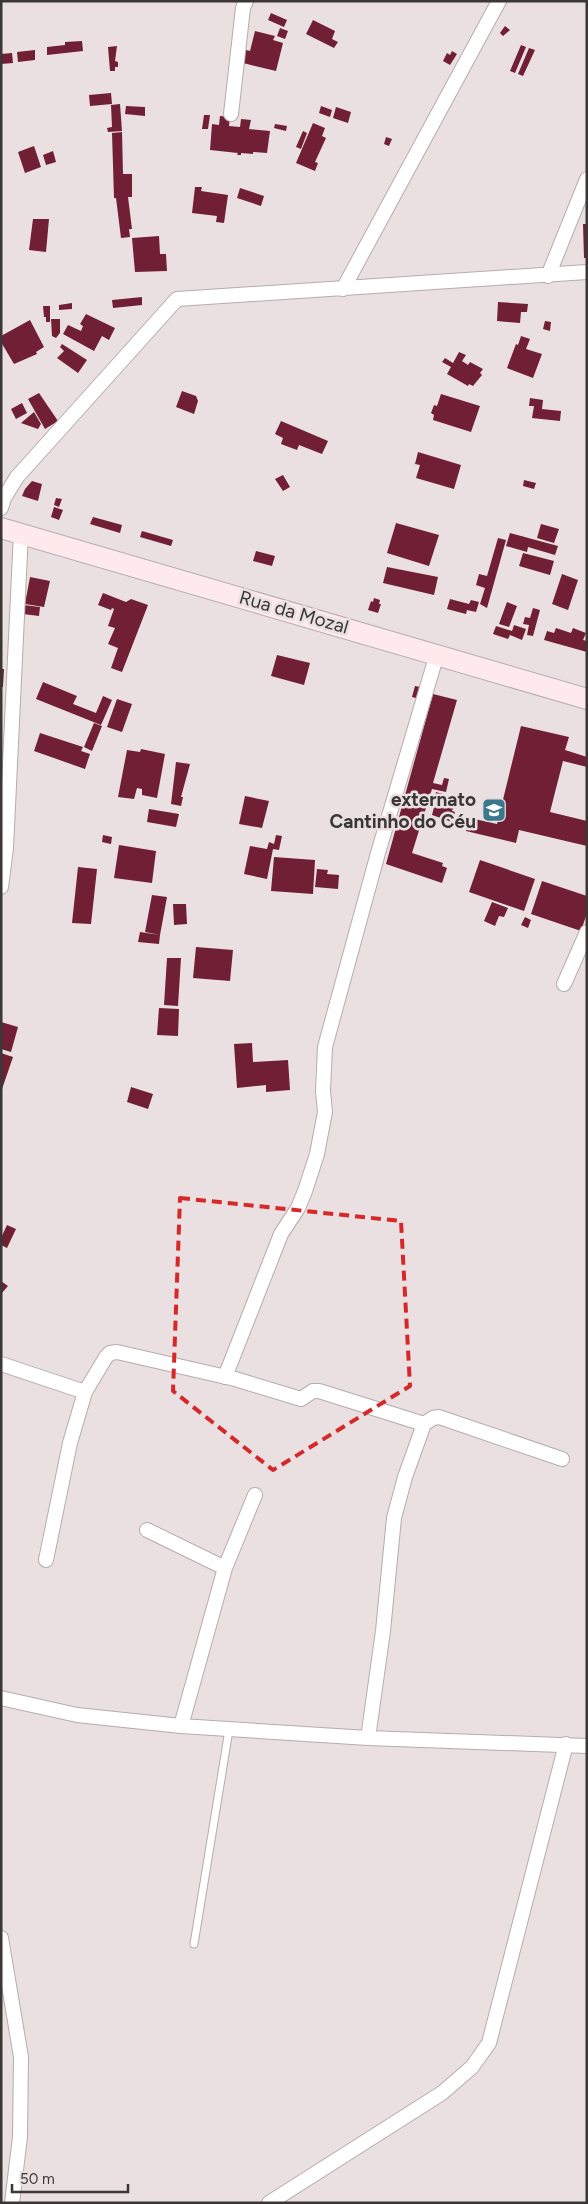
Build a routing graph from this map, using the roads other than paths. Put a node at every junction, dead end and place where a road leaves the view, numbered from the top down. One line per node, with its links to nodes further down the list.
1 (246, 1): 3 (street)
2 (499, 1): 7 (street)
3 (232, 114)
4 (587, 178): 6 (street)
5 (587, 272): 6 (street)
6 (548, 276): 7 (street)
7 (343, 289): 8 (street)
8 (1, 508)
9 (11, 530): 10 (main road, Rua da Mozal); 12 (street)
10 (437, 654): 11 (main road, Rua da Mozal); 16 (street)
11 (587, 698)
12 (1, 887)
13 (587, 932): 14 (street)
14 (564, 984)
15 (1, 1364): 17 (street)
16 (225, 1377): 17 (street); 18 (street)
17 (85, 1392): 22 (street)
18 (424, 1424): 19 (street); 27 (street)
19 (562, 1459)
20 (255, 1495): 23 (street)
21 (147, 1530): 23 (street)
22 (46, 1560)
23 (225, 1568): 25 (street)
24 (1, 1698): 25 (street)
25 (181, 1726): 26 (street)
26 (229, 1730): 27 (street); 31 (lane)
27 (368, 1738): 28 (street)
28 (566, 1744): 29 (street); 33 (street)
29 (587, 1746)
30 (1, 1938): 32 (street)
31 (194, 1944)
32 (12, 2203)
33 (269, 2203)

